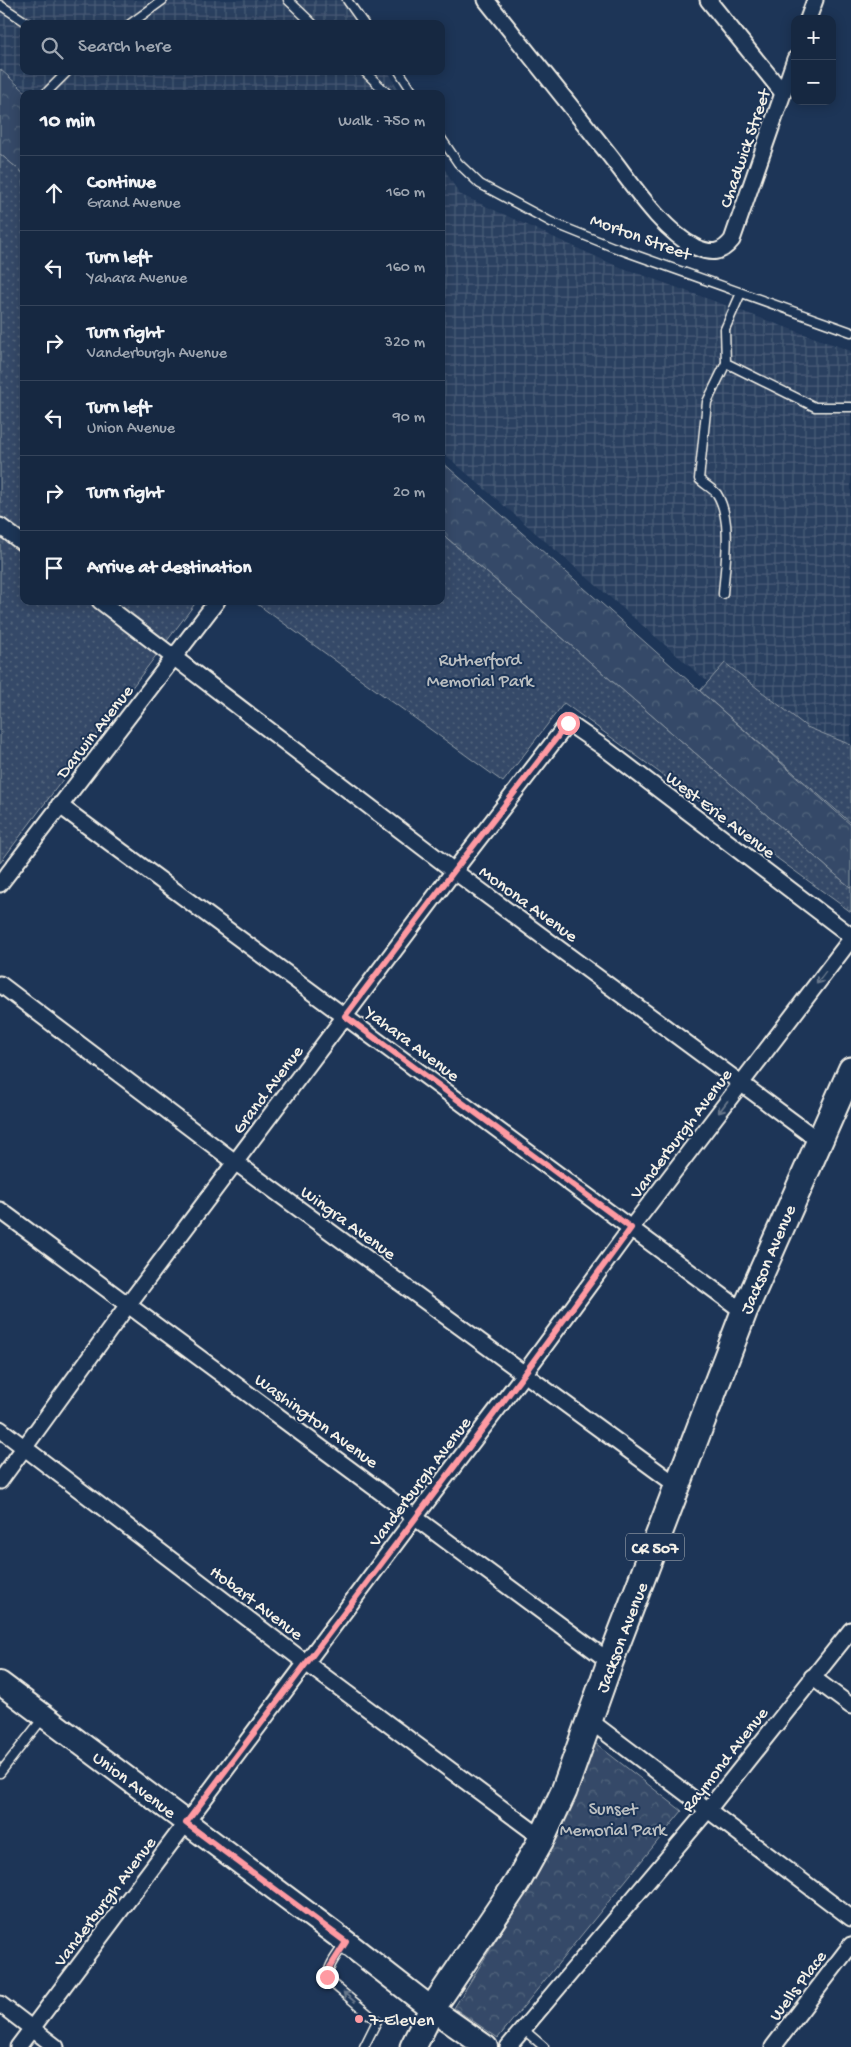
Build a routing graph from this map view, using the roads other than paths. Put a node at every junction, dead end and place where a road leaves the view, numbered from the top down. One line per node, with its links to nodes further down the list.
1 (163, 0): 10 (lane)
2 (288, 0): 11 (lane)
3 (347, 0): 12 (lane)
4 (486, 0): 22 (street, Morton Street)
5 (708, 0): 20 (street)
6 (815, 0): 8 (street)
7 (0, 5): 9 (lane)
8 (809, 15)
9 (23, 20)
10 (136, 20)
11 (309, 20)
12 (361, 20)
13 (795, 60): 20 (street, Chadwick Street)
14 (64, 75): 17 (lane)
15 (368, 75): 18 (lane)
16 (402, 75): 19 (lane)
17 (49, 90)
18 (384, 90)
19 (411, 90)
20 (783, 93): 22 (street, Chadwick Street)
21 (445, 144): 23 (lane, Morton Street)
22 (726, 248)
23 (741, 293): 24 (lane, Morton Street); 25 (lane)
24 (851, 332)
25 (726, 363): 26 (lane); 29 (lane)
26 (851, 407)
27 (0, 526): 28 (street)
28 (20, 541)
29 (723, 594)
30 (105, 605): 32 (street, Monona Avenue)
31 (214, 605): 32 (street, Darwin Avenue)
32 (175, 658): 34 (street, Darwin Avenue); 35 (street, Monona Avenue)
33 (568, 723): 35 (street, Grand Avenue); 37 (street, West Erie Avenue)
34 (59, 805): 36 (street, Darwin Avenue); 39 (street, Yahara Avenue)
35 (454, 871): 39 (street, Grand Avenue); 41 (street, Monona Avenue)
36 (0, 884)
37 (851, 938): 41 (street, Vanderburgh Avenue, one-way to 41)
38 (0, 984): 43 (street, Wingra Avenue)
39 (345, 1016): 43 (street, Grand Avenue); 45 (street, Yahara Avenue)
40 (851, 1070): 42 (main road, Jackson Avenue / CR 507)
41 (741, 1083): 42 (street, Monona Avenue); 45 (street, Vanderburgh Avenue, one-way to 45)
42 (819, 1141): 47 (main road, Jackson Avenue / CR 507)
43 (236, 1162): 46 (street, Grand Avenue); 48 (street, Wingra Avenue)
44 (0, 1210): 46 (street, Washington Avenue)
45 (631, 1228): 47 (street, Yahara Avenue); 48 (street, Vanderburgh Avenue)
46 (128, 1306): 50 (street, Grand Avenue); 53 (street, Washington Avenue)
47 (744, 1312): 52 (main road, Jackson Avenue / CR 507)
48 (524, 1374): 52 (street, Wingra Avenue); 53 (street, Vanderburgh Avenue)
49 (0, 1429): 50 (street, Hobart Avenue)
50 (25, 1448): 51 (street, Grand Avenue); 56 (street, Hobart Avenue)
51 (0, 1481)
52 (679, 1487): 55 (main road, Jackson Avenue / CR 507)
53 (416, 1516): 55 (street, Washington Avenue); 56 (street, Vanderburgh Avenue)
54 (851, 1630): 57 (street, Raymond Avenue)
55 (610, 1662): 61 (main road, Jackson Avenue / CR 507)
56 (306, 1663): 64 (street, Vanderburgh Avenue); 65 (street, Hobart Avenue)
57 (812, 1677): 59 (street); 63 (street, Raymond Avenue)
58 (0, 1683): 60 (main road, Union Avenue)
59 (851, 1706)
60 (44, 1716): 62 (lane); 64 (main road, Union Avenue)
61 (589, 1720): 63 (street); 65 (main road, Jackson Avenue / CR 507)
62 (0, 1773)
63 (707, 1811): 66 (street); 72 (street, Raymond Avenue)
64 (186, 1823): 67 (main road, Union Avenue); 71 (street, Vanderburgh Avenue)
65 (542, 1838): 70 (main road, Jackson Avenue / CR 507)
66 (851, 1918)
67 (346, 1942): 70 (main road, Union Avenue); 76 (lane, one-way to 67)
68 (851, 1945): 80 (street, Wells Place)
69 (0, 2004): 71 (street)
70 (432, 2009): 77 (main road, Jackson Avenue / CR 507); 78 (main road, Union Avenue)
71 (32, 2029): 74 (street, Vanderburgh Avenue); 75 (street)
72 (523, 2029): 73 (lane); 79 (street, Raymond Avenue)
73 (541, 2046)
74 (18, 2047)
75 (56, 2047)
76 (364, 2047)
77 (413, 2047)
78 (486, 2047)
79 (508, 2047)
80 (774, 2047)

